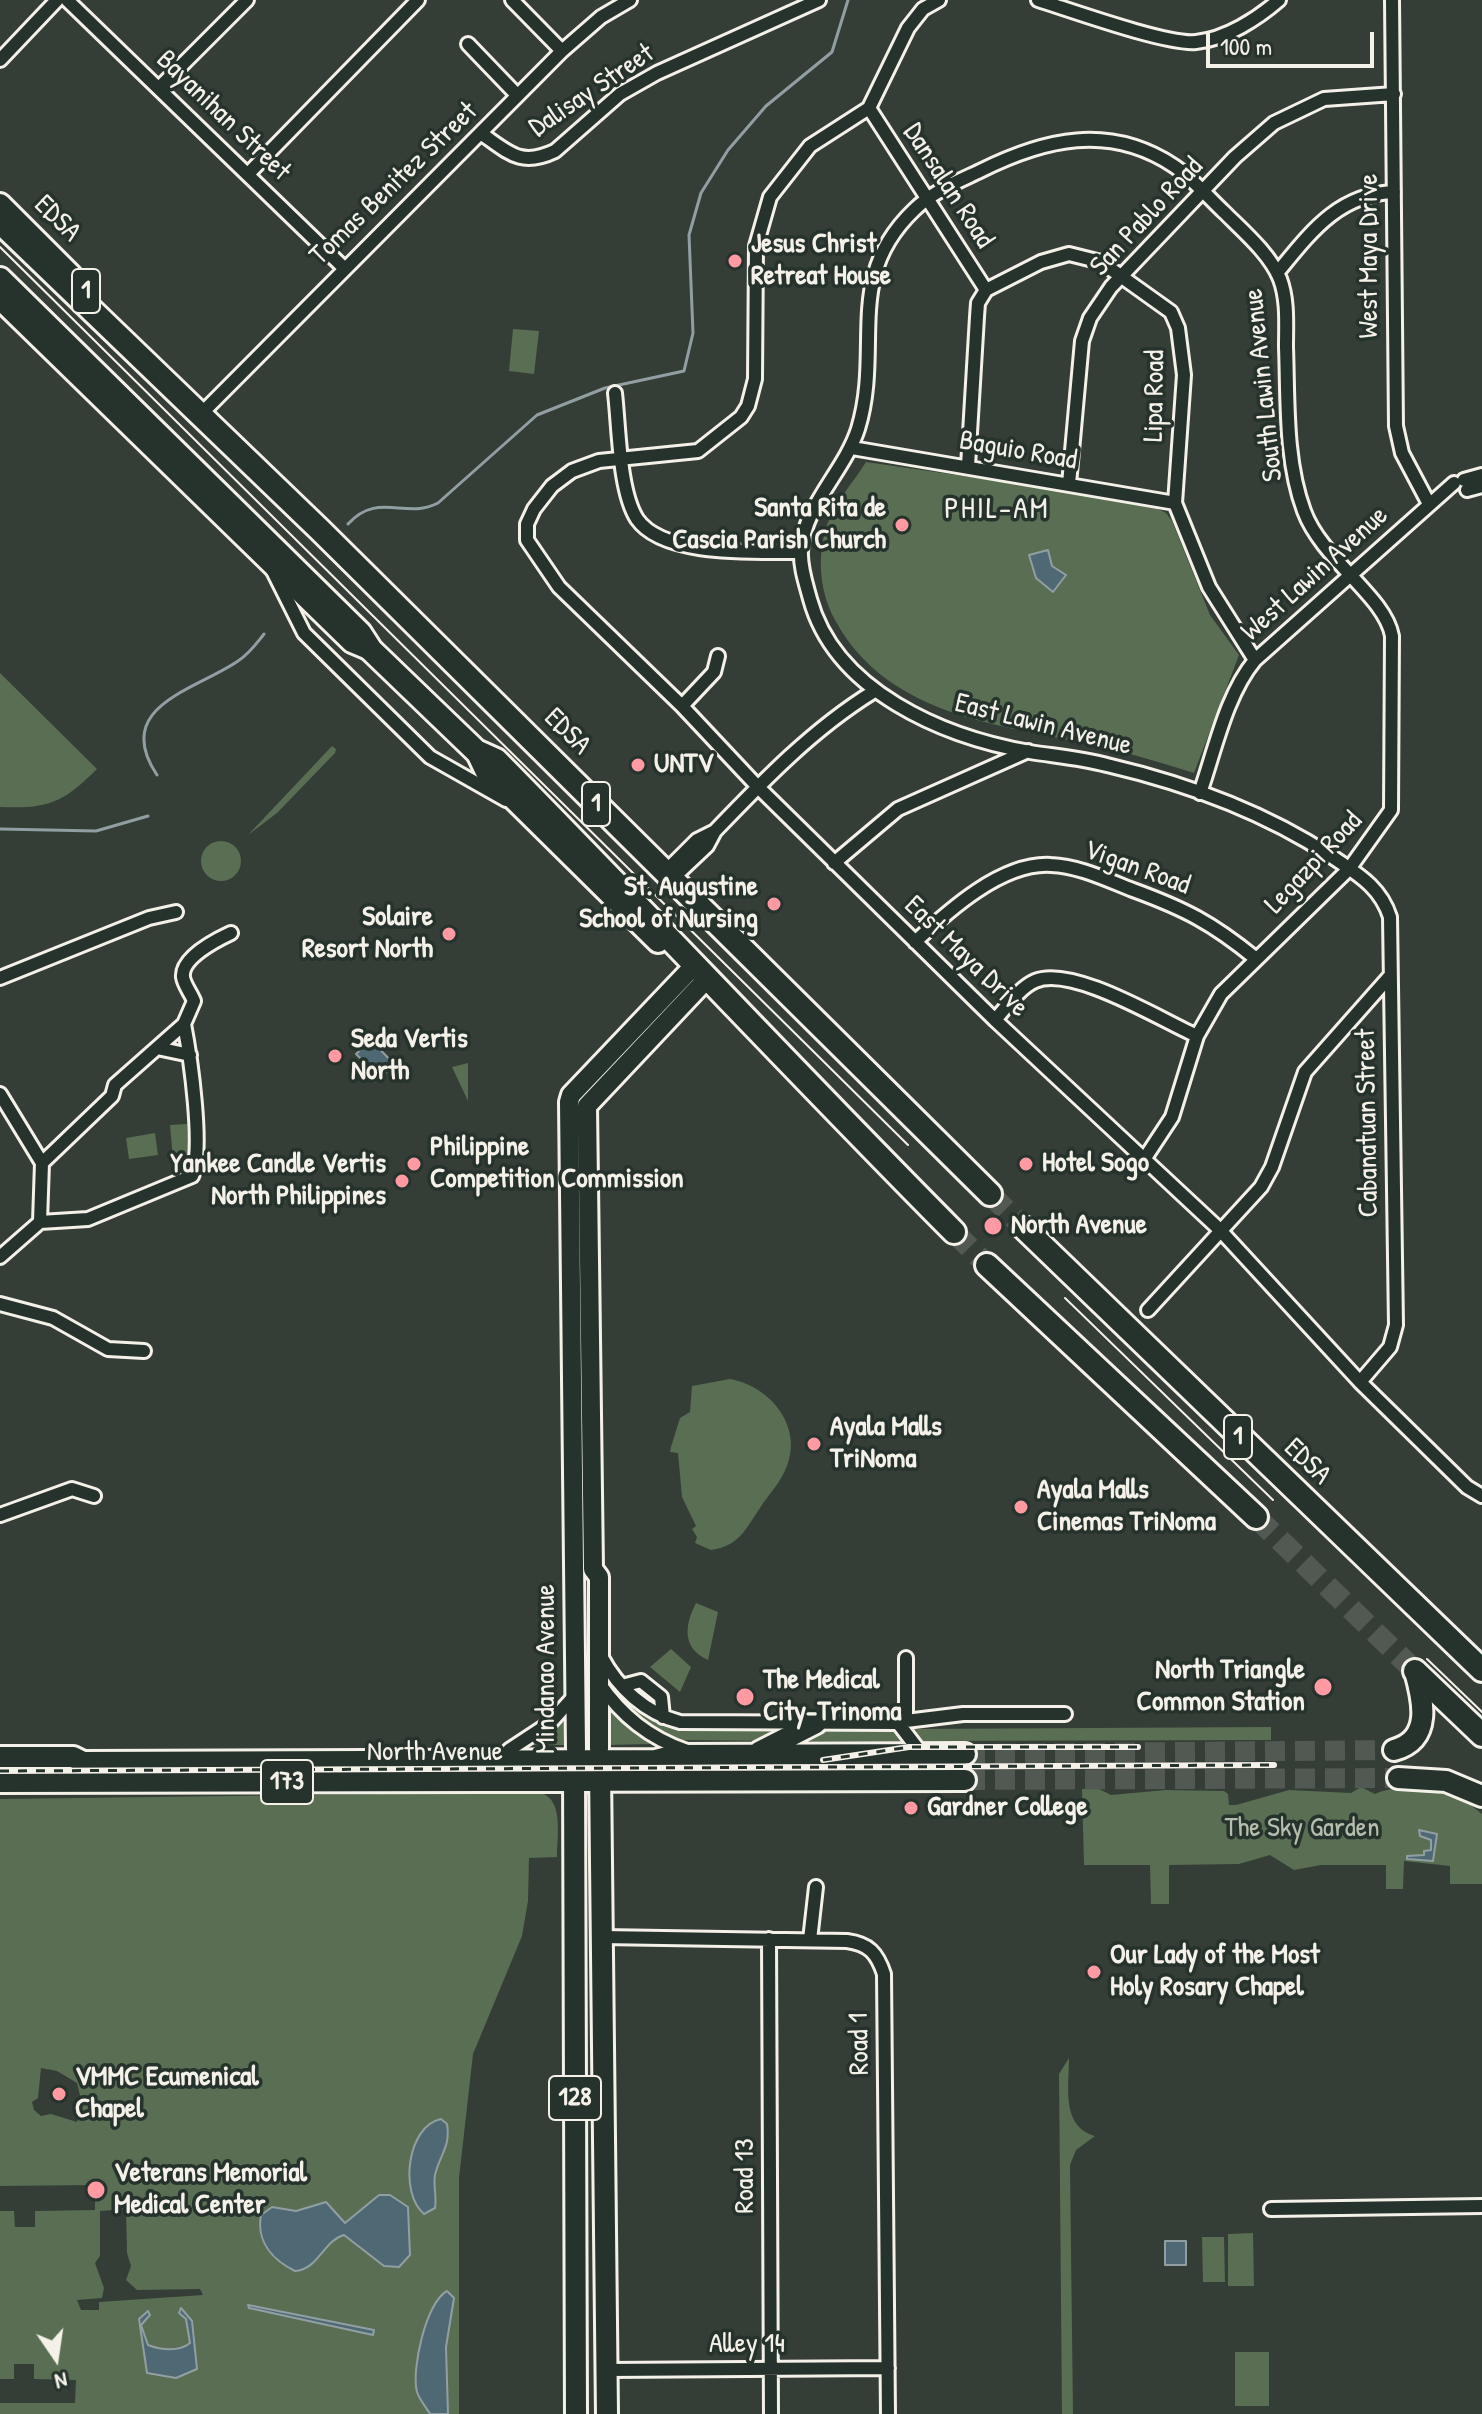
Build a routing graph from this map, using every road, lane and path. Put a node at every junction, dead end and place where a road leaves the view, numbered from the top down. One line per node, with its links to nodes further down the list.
1 (57, 0): 14 (street)
2 (67, 0): 15 (street, Bayanihan Street)
3 (247, 0): 15 (street)
4 (418, 0): 20 (street)
5 (512, 0): 13 (street)
6 (630, 0): 13 (street, Tomas Benitez Street)
7 (819, 0): 19 (street, Dalisay Street)
8 (939, 0): 18 (street)
9 (1038, 0): 10 (street)
10 (1279, 0)
11 (1392, 0): 16 (street, West Maya Drive)
12 (468, 44): 17 (street)
13 (562, 51): 17 (street, Tomas Benitez Street)
14 (0, 60)
15 (160, 87): 20 (street, Bayanihan Street)
16 (1394, 94): 21 (street, San Pablo Road); 22 (street, West Maya Drive)
17 (517, 95): 19 (street, Tomas Benitez Street)
18 (869, 108): 23 (street, Dansalan Road); 36 (street, East Maya Drive)
19 (482, 134): 26 (street, Tomas Benitez Street)
20 (248, 174): 26 (street, Bayanihan Street)
21 (1204, 192): 23 (street, South Lawin Avenue); 27 (street, South Lawin Avenue); 28 (street, San Pablo Road)
22 (1394, 192): 27 (street); 43 (street, West Maya Drive)
23 (928, 197): 30 (street, Dansalan Road); 35 (street, South Lawin Avenue)
24 (0, 204): 32 (main road, EDSA / 1)
25 (0, 222): 32 (highway, EDSA / 1)
26 (343, 267): 34 (street, Tomas Benitez Street)
27 (1277, 273): 46 (street, South Lawin Avenue)
28 (1122, 276): 30 (street, Lipa Road); 39 (street, San Pablo Road); 42 (street, Lipa Road)
29 (0, 279): 47 (highway, 1)
30 (986, 290): 37 (street)
31 (0, 299): 45 (main road, 1)
32 (168, 381): 34 (highway, EDSA / 1)
33 (615, 393): 36 (street)
34 (201, 414): 59 (highway, EDSA / 1)
35 (852, 448): 37 (street, Baguio Road); 44 (street, South Lawin Avenue)
36 (623, 460): 44 (street); 51 (street, East Maya Drive)
37 (968, 466): 39 (street, Baguio Road)
38 (1482, 475): 41 (street, West Lawin Avenue)
39 (1069, 484): 42 (street, Baguio Road)
40 (1482, 486): 41 (street, West Lawin Avenue)
41 (1457, 488): 43 (street, West Lawin Avenue)
42 (1175, 503): 49 (street, Lipa Road)
43 (1429, 504): 46 (street, West Lawin Avenue)
44 (801, 552): 50 (street, South Lawin Avenue)
45 (267, 560): 47 (main road, 1); 56 (street)
46 (1349, 577): 49 (street, West Lawin Avenue); 58 (street, Legazpi Road)
47 (371, 650): 52 (highway, 1)
48 (718, 656): 51 (street)
49 (1255, 660): 55 (street, West Lawin Avenue)
50 (873, 692): 53 (street, East Lawin Avenue); 54 (street)
51 (682, 706): 54 (street, East Maya Drive)
52 (476, 751): 56 (main road, 1); 68 (highway, 1)
53 (1028, 751): 55 (street, East Lawin Avenue); 57 (street)
54 (758, 787): 57 (street, East Maya Drive); 59 (street)
55 (1200, 793): 58 (street, East Lawin Avenue)
56 (529, 814): 66 (main road, 1)
57 (834, 863): 62 (street, East Maya Drive)
58 (1349, 869): 63 (street, Legazpi Road); 64 (street, Cabanatuan Street)
59 (669, 875): 77 (highway, EDSA / 1)
60 (176, 912): 65 (street)
61 (231, 933): 70 (street)
62 (915, 942): 63 (street, Vigan Road); 69 (street, East Maya Drive)
63 (1255, 958): 71 (street, Legazpi Road)
64 (1390, 976): 80 (street); 87 (street, Cabanatuan Street)
65 (0, 978)
66 (694, 978): 67 (street, Mindanao Avenue); 68 (main road, 1)
67 (663, 1011): 94 (street, Mindanao Avenue); 99 (street, Mindanao Avenue)
68 (735, 1011): 81 (highway, 1)
69 (995, 1020): 71 (street); 75 (street, East Maya Drive)
70 (184, 1024): 72 (street); 73 (street)
71 (1197, 1036): 75 (street, Legazpi Road)
72 (157, 1048): 73 (street); 76 (street)
73 (190, 1055): 78 (street)
74 (0, 1094): 76 (street)
75 (1145, 1158): 80 (street, East Maya Drive)
76 (42, 1163): 78 (street)
77 (990, 1194)
78 (40, 1222): 82 (street)
79 (1024, 1228): 92 (highway, EDSA / 1)
80 (1219, 1229): 85 (street); 87 (street, East Maya Drive)
81 (954, 1232)
82 (0, 1257)
83 (987, 1265): 91 (highway, 1)
84 (0, 1304): 86 (street)
85 (1148, 1310)
86 (144, 1351)
87 (1360, 1382): 88 (street, East Maya Drive)
88 (1480, 1495)
89 (94, 1496): 90 (street)
90 (0, 1515)
91 (1256, 1517)
92 (1454, 1644): 93 (main road); 96 (highway, EDSA / 1)
93 (1482, 1651)
94 (599, 1652): 98 (street, Mindanao Avenue); 102 (street)
95 (906, 1658): 101 (street)
96 (1482, 1670)
97 (1415, 1671): 105 (highway); 121 (main road)
98 (599, 1683): 104 (street, Mindanao Avenue); 112 (street)
99 (577, 1693): 103 (street, Mindanao Avenue); 106 (street)
100 (1065, 1714): 101 (street)
101 (902, 1722): 102 (street); 107 (street)
102 (816, 1723): 110 (main road)
103 (577, 1726): 104 (street); 109 (street, Mindanao Avenue)
104 (599, 1726): 117 (street, Mindanao Avenue)
105 (1482, 1735)
106 (509, 1750): 109 (main road, North Avenue / 173); 113 (main road, North Avenue / 173)
107 (921, 1753): 110 (main road, North Avenue / 173); 111 (main road, North Avenue / 173)
108 (264, 1754): 113 (main road, North Avenue / 173); 115 (main road, North Avenue / 173); 116 (main road); 116 (main road, North Avenue / 173)
109 (576, 1754): 113 (main road, North Avenue / 173); 117 (main road, North Avenue / 173); 119 (main road, Mindanao Avenue / 128)
110 (756, 1754): 112 (main road, North Avenue / 173)
111 (965, 1754)
112 (697, 1755): 117 (main road, North Avenue / 173)
113 (434, 1756)
114 (0, 1757): 115 (main road, North Avenue / 173)
115 (73, 1757): 116 (main road, North Avenue / 173)
116 (230, 1761)
117 (600, 1764): 118 (main road, North Avenue / 173); 119 (main road, North Avenue / 173); 123 (main road, Mindanao Avenue / 128)
118 (965, 1780)
119 (574, 1781): 120 (main road, North Avenue / 173); 131 (main road, Mindanao Avenue / 128)
120 (0, 1782)
121 (1482, 1796)
122 (816, 1887): 125 (street)
123 (602, 1937): 124 (street, Road 1); 130 (main road, Mindanao Avenue / 128)
124 (769, 1939): 125 (street, Road 1); 128 (street, Road 13)
125 (810, 1940): 129 (street, Road 1)
126 (1482, 2206): 127 (street)
127 (1271, 2209)
128 (771, 2368): 129 (street, Alley 14); 130 (street, Alley 14); 133 (street, Road 13)
129 (888, 2368): 134 (street, Road 1)
130 (607, 2370): 132 (main road, Mindanao Avenue / 128)
131 (576, 2414)
132 (607, 2414)
133 (771, 2414)
134 (888, 2414)

